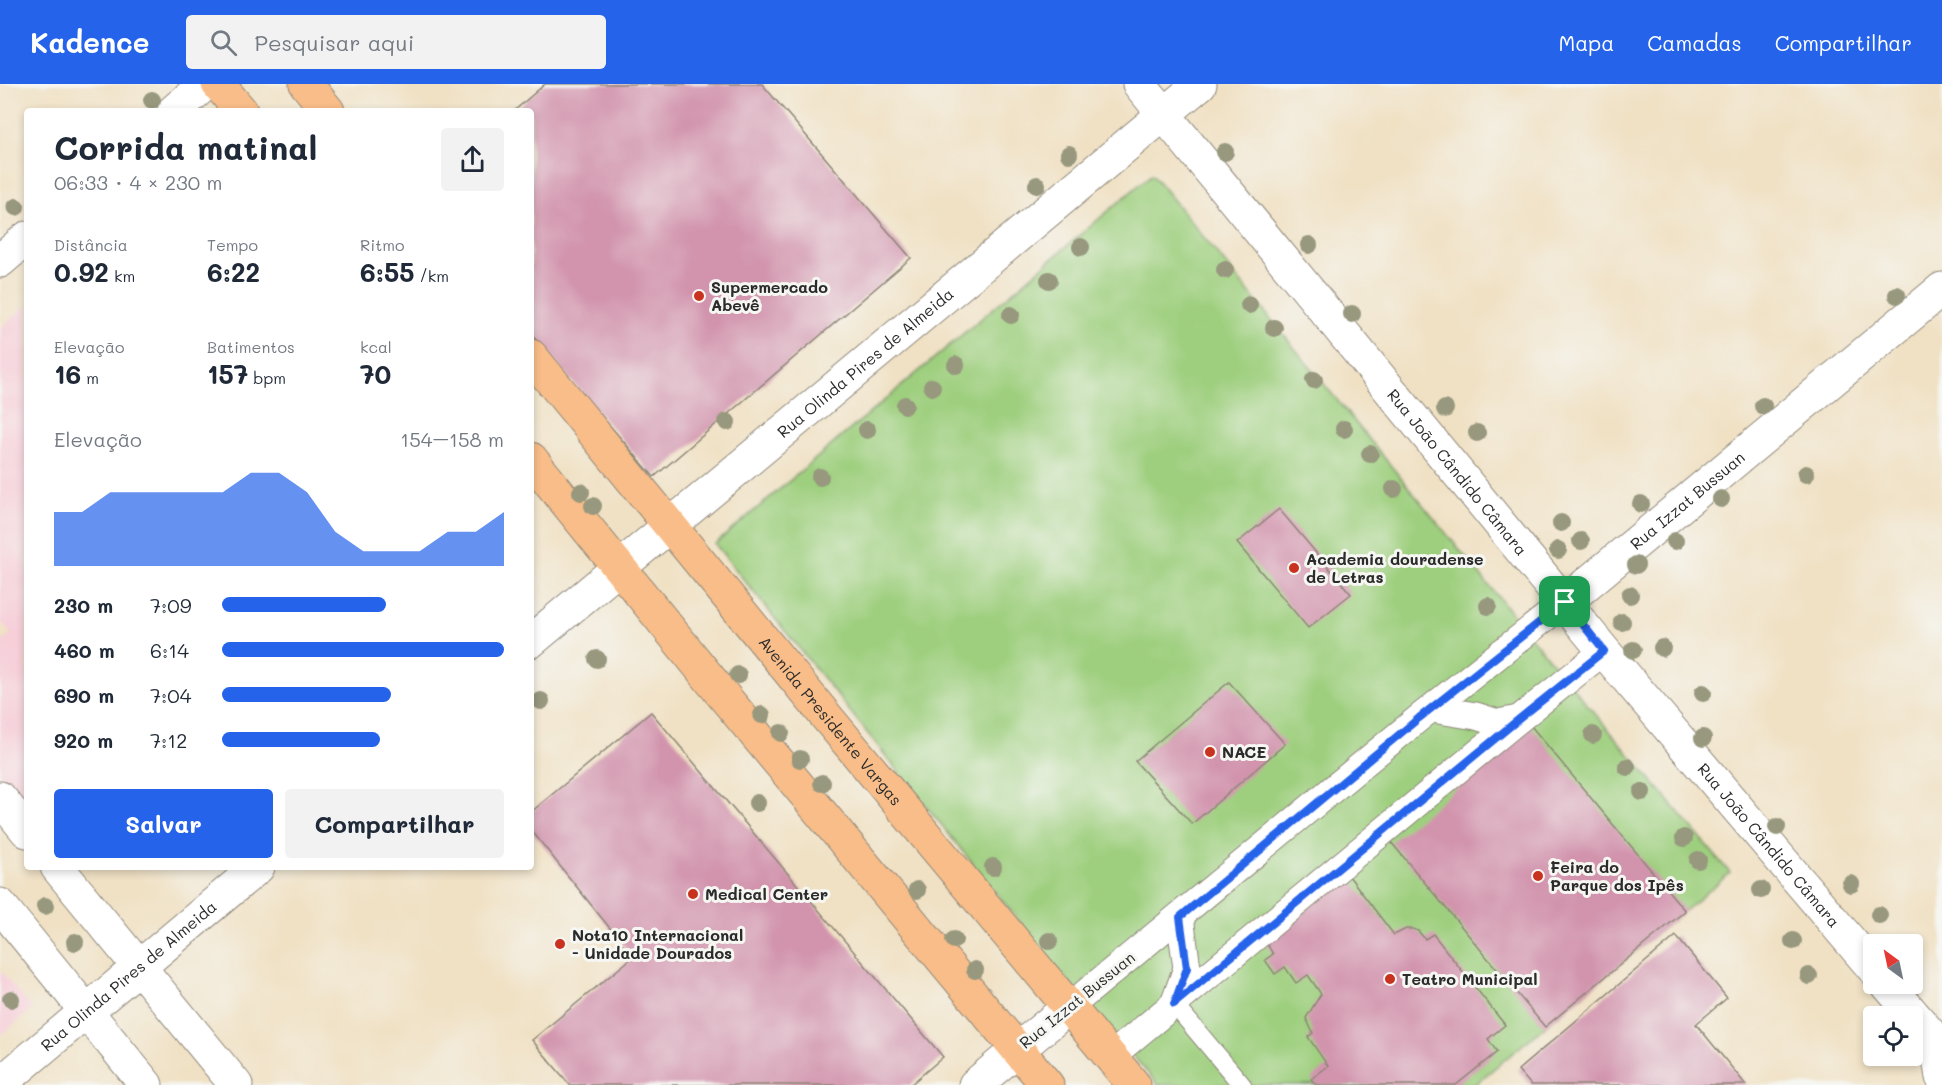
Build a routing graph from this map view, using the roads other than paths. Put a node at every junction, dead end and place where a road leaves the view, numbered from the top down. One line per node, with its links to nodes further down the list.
1 (205, 84): 6 (street)
2 (218, 84): 7 (main road)
3 (306, 84): 8 (main road)
4 (1139, 84): 9 (street, Rua João Cândido Câmara)
5 (1200, 84): 9 (street, Rua Olinda Pires de Almeida)
6 (177, 108)
7 (238, 108)
8 (326, 108)
9 (1163, 114): 15 (street, Rua Olinda Pires de Almeida); 17 (street, Rua João Cândido Câmara)
10 (24, 241): 11 (street)
11 (0, 261)
12 (1942, 289): 17 (street, Rua Izzat Bussuan)
13 (534, 360): 15 (main road, Avenida Presidente Vargas)
14 (534, 463): 16 (main road)
15 (671, 525): 16 (street, Rua Olinda Pires de Almeida); 32 (main road, Avenida Presidente Vargas)
16 (620, 567): 18 (street, Rua Olinda Pires de Almeida); 35 (main road)
17 (1565, 602): 19 (street, Rua João Cândido Câmara); 20 (street, Rua Izzat Bussuan)
18 (534, 639)
19 (1604, 651): 21 (street); 28 (street, Rua João Cândido Câmara)
20 (1432, 709): 21 (street); 27 (street, Rua Izzat Bussuan)
21 (1519, 719): 31 (street)
22 (0, 798): 23 (street)
23 (24, 827)
24 (60, 870): 29 (street)
25 (254, 870): 29 (street, Rua Olinda Pires de Almeida)
26 (0, 905): 33 (street)
27 (1180, 917): 31 (street); 32 (street, Rua Izzat Bussuan)
28 (1863, 956)
29 (139, 965): 33 (street, Rua Olinda Pires de Almeida); 40 (street)
30 (1896, 994): 34 (street)
31 (1174, 1004): 36 (street); 44 (lane)
32 (1069, 1007): 35 (street, Rua Izzat Bussuan); 36 (main road, Avenida Presidente Vargas)
33 (86, 1011): 38 (street, Rua Olinda Pires de Almeida); 39 (street)
34 (1939, 1042): 37 (street)
35 (1018, 1049): 41 (street, Rua Izzat Bussuan); 42 (main road)
36 (1110, 1057): 43 (main road, Avenida Presidente Vargas)
37 (1942, 1077)
38 (0, 1084)
39 (146, 1085)
40 (236, 1085)
41 (975, 1085)
42 (1047, 1085)
43 (1134, 1085)
44 (1242, 1085)

